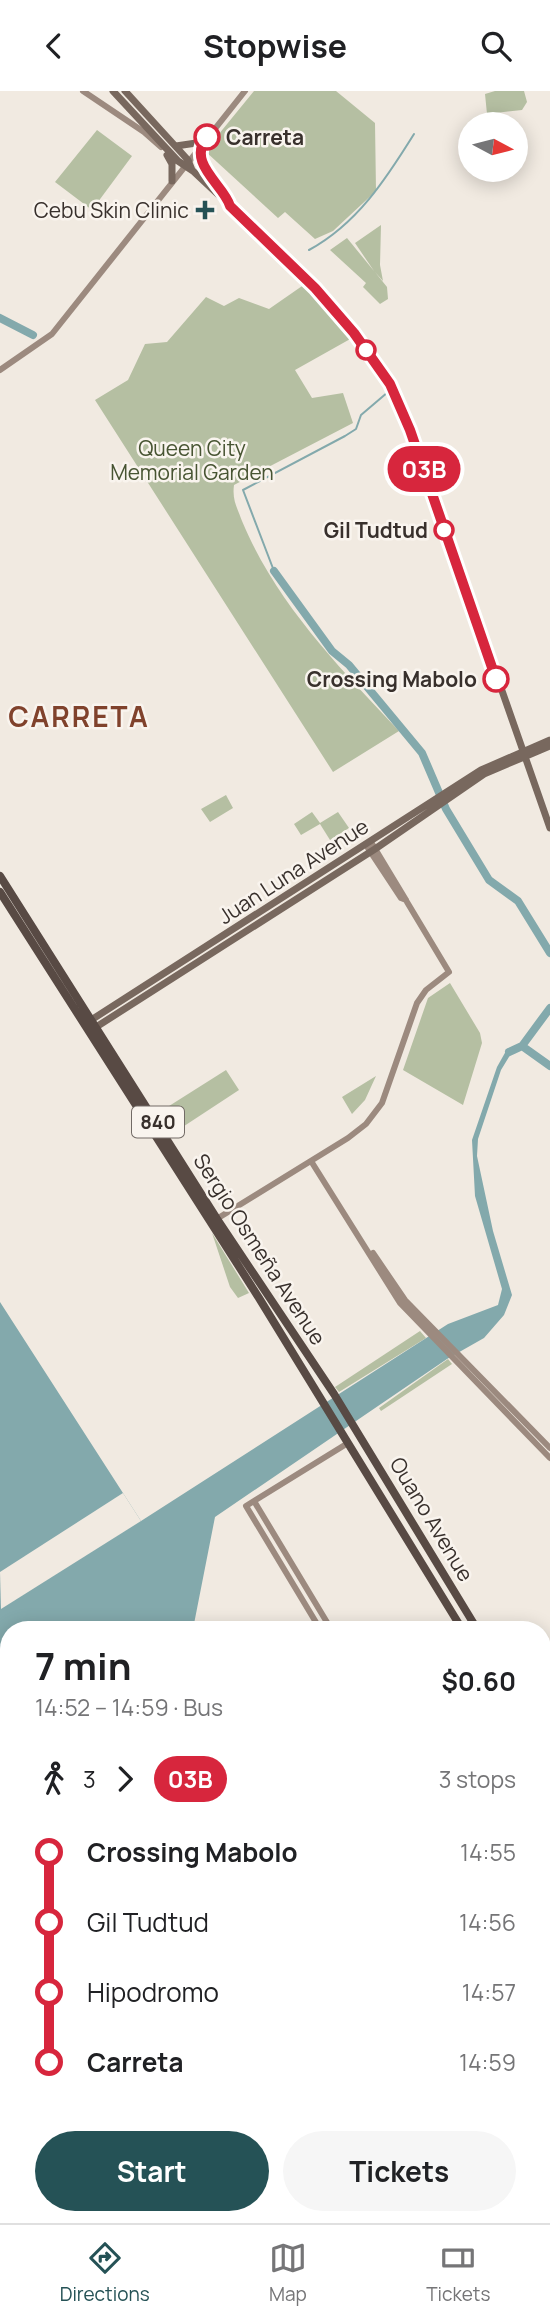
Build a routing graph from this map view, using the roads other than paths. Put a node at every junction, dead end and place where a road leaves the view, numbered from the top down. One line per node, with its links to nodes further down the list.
1 (83, 91): 6 (main road)
2 (113, 91): 6 (main road)
3 (125, 91): 7 (main road)
4 (245, 91): 5 (main road)
5 (204, 142): 7 (main road); 8 (main road); 10 (main road)
6 (159, 144): 8 (main road); 9 (main road)
7 (176, 146): 8 (main road)
8 (186, 163): 9 (main road); 10 (main road)
9 (172, 181): 11 (main road)
10 (230, 206): 14 (main road)
11 (0, 370)
12 (550, 740): 14 (main road)
13 (550, 746): 14 (main road)
14 (523, 754): 15 (main road); 16 (main road, Juan Luna Avenue)
15 (550, 828)
16 (370, 847): 16 (main road); 20 (main road, Juan Luna Avenue)
17 (0, 876): 20 (highway, Sergio Osmeña Avenue / 840)
18 (0, 892): 20 (highway, Sergio Osmeña Avenue / 840)
19 (407, 902): 21 (main road)
20 (90, 1026): 22 (highway, Sergio Osmeña Avenue / 840)
21 (311, 1161): 22 (main road); 23 (main road)
22 (214, 1221): 24 (highway, Sergio Osmeña Avenue / 840); 25 (highway, Sergio Osmeña Avenue / 840)
23 (454, 1355): 26 (main road); 27 (main road)
24 (355, 1428): 32 (highway, Ouano Avenue / 840)
25 (346, 1439): 28 (main road); 31 (highway, Ouano Avenue / 840)
26 (550, 1448)
27 (550, 1458)
28 (254, 1501): 29 (main road); 30 (main road)
29 (315, 1621)
30 (326, 1621)
31 (457, 1621)
32 (472, 1621)

